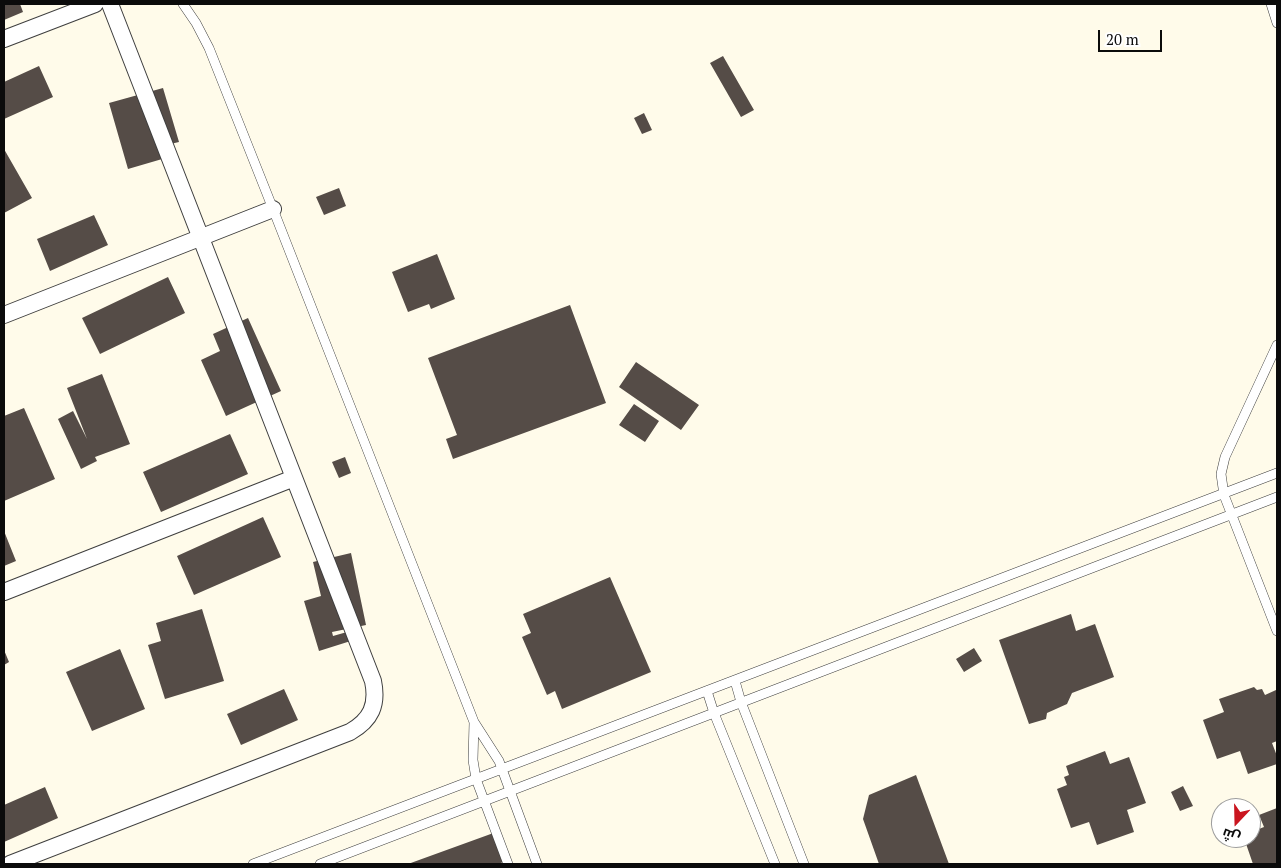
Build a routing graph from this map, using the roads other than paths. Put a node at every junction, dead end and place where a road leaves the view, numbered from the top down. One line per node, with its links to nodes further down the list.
1 (95, 4): 6 (street)
2 (110, 4): 8 (street)
3 (183, 4): 7 (lane)
4 (1270, 4): 5 (lane)
5 (1277, 23)
6 (4, 39)
7 (273, 209): 8 (street); 22 (lane)
8 (200, 237): 9 (street); 12 (street)
9 (4, 315)
10 (1277, 345): 13 (lane)
11 (1277, 473): 13 (lane)
12 (294, 478): 16 (street); 27 (street)
13 (1224, 495): 15 (lane); 18 (lane)
14 (1277, 496): 15 (lane)
15 (1231, 514): 17 (lane); 20 (lane)
16 (4, 592)
17 (1277, 631)
18 (735, 681): 19 (lane); 20 (lane)
19 (707, 691): 21 (lane); 23 (lane)
20 (742, 702): 21 (lane); 33 (lane)
21 (714, 713): 25 (lane); 32 (lane)
22 (474, 722): 23 (lane); 24 (lane)
23 (502, 770): 24 (lane); 25 (lane)
24 (476, 779): 26 (lane); 28 (lane)
25 (510, 792): 26 (lane); 31 (lane)
26 (484, 802): 29 (lane); 30 (lane)
27 (10, 864)
28 (253, 864)
29 (320, 864)
30 (508, 864)
31 (537, 864)
32 (775, 864)
33 (804, 864)

